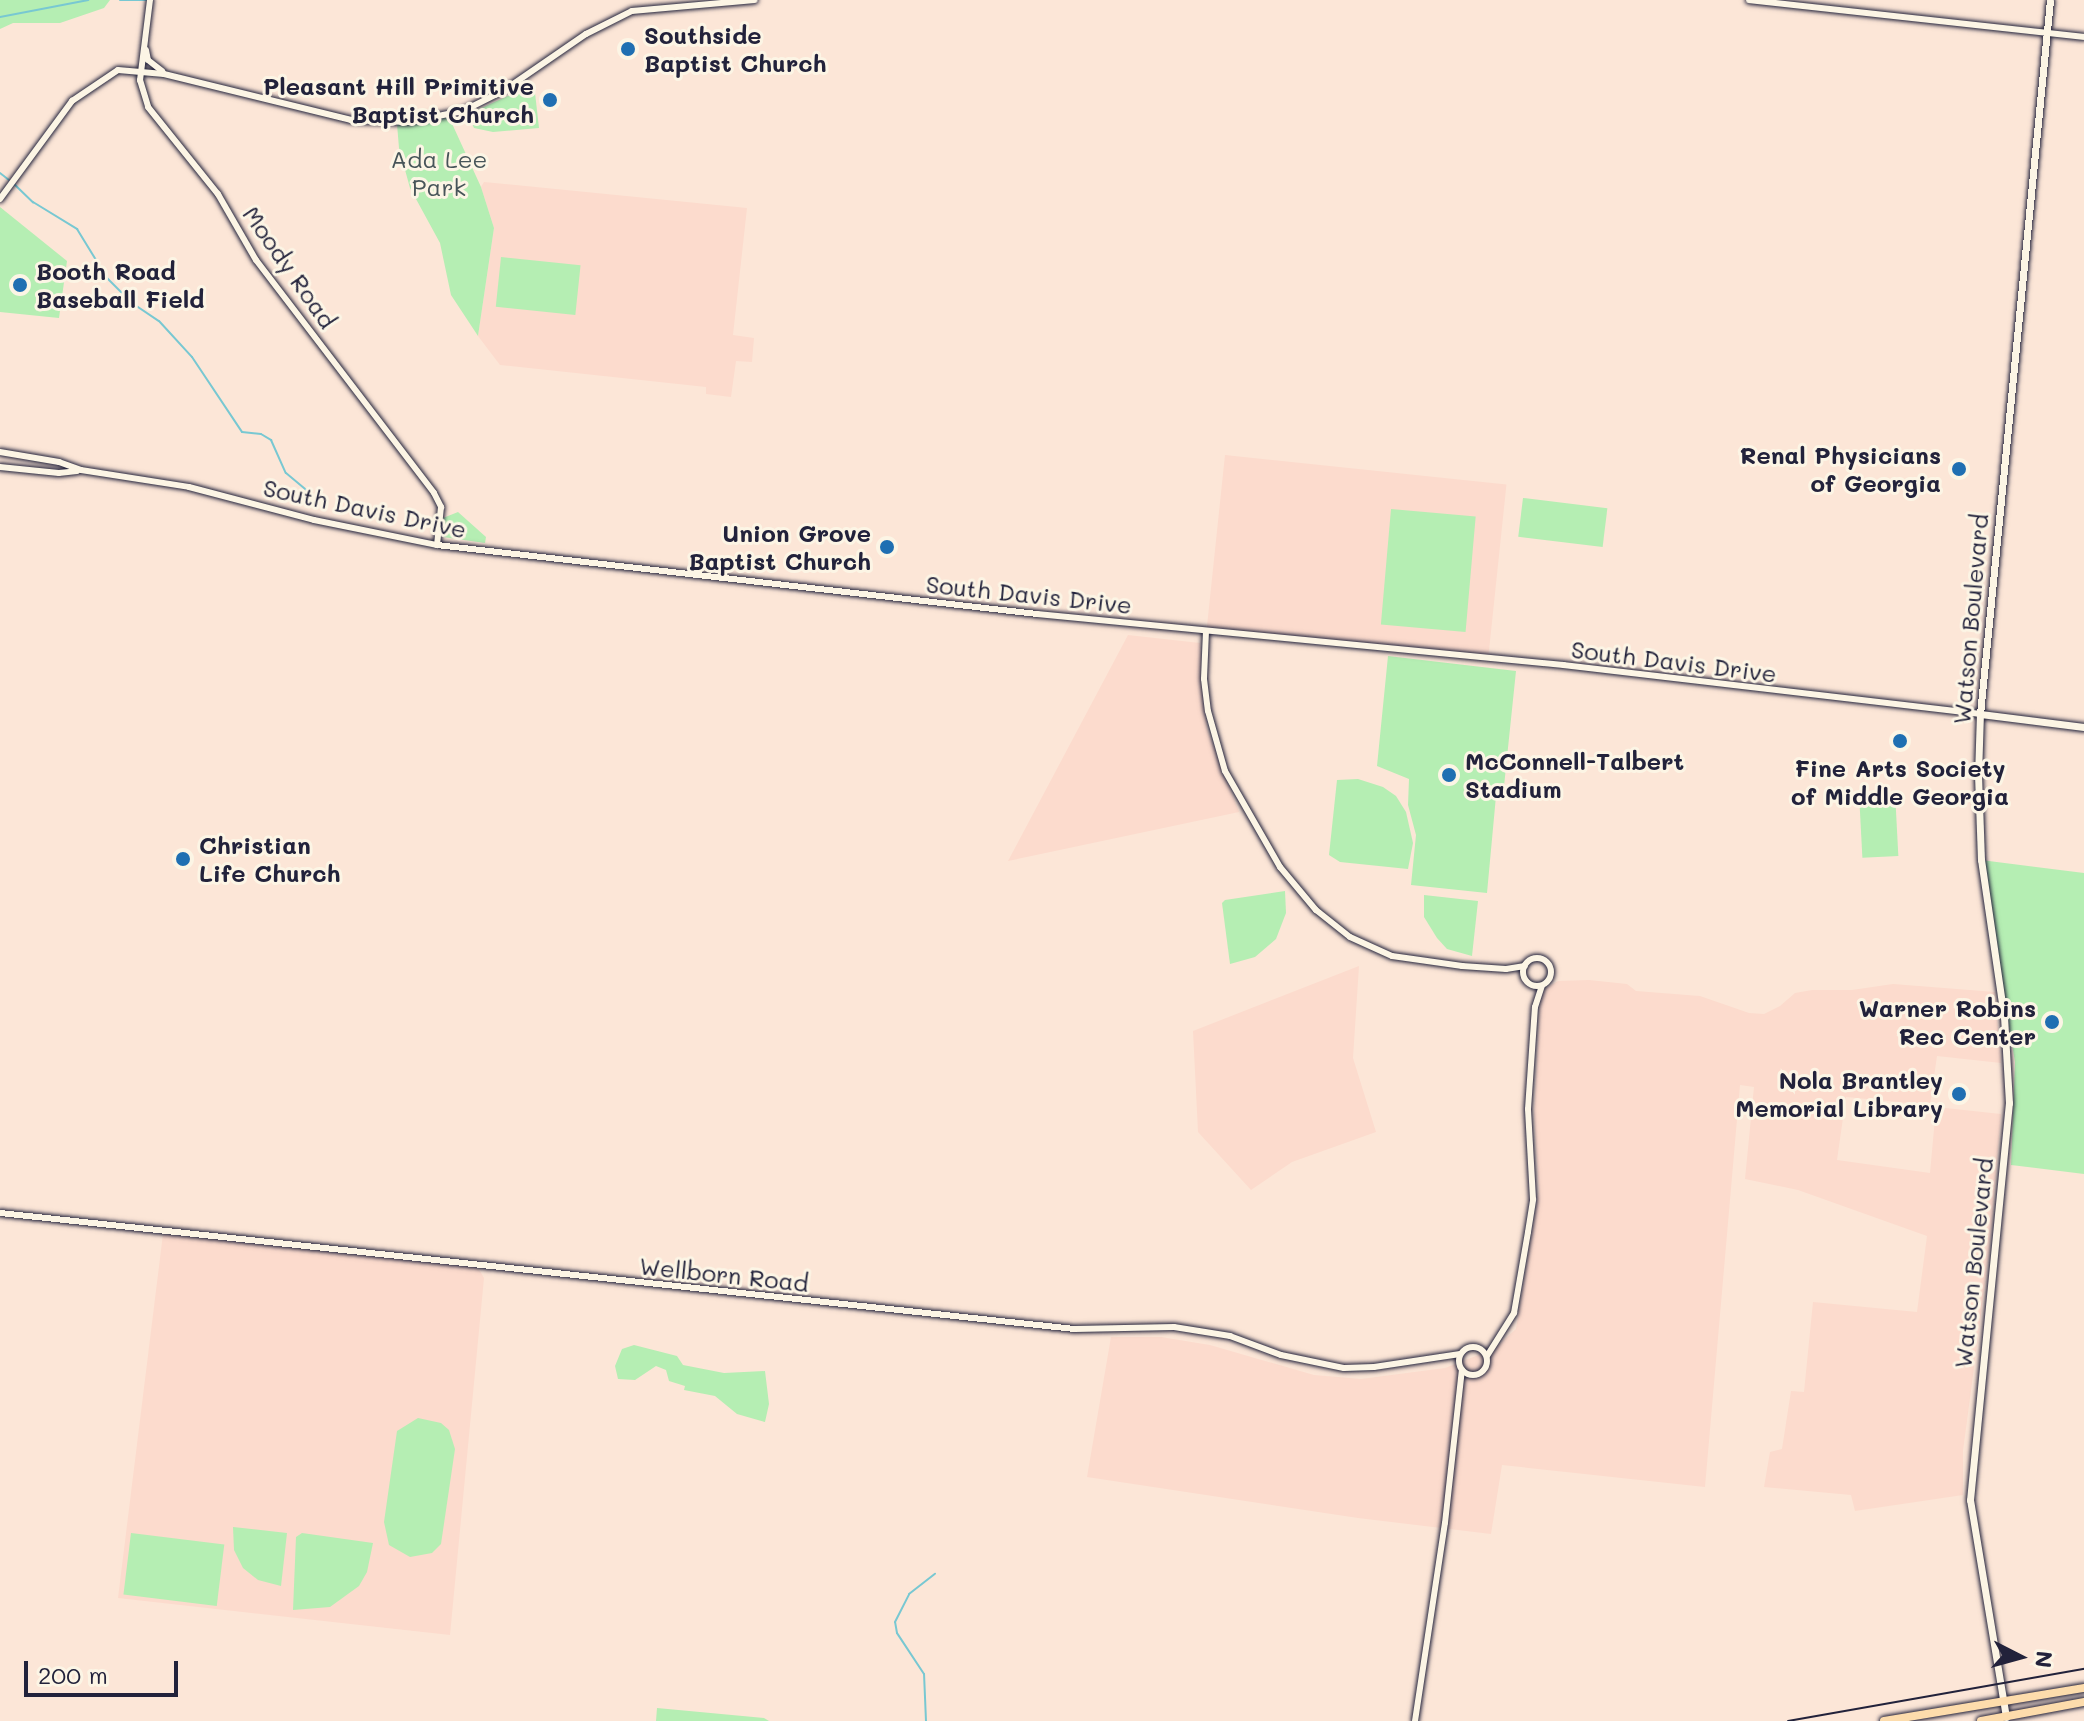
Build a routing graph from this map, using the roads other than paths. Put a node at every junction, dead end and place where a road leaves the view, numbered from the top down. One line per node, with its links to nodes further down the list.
1 (150, 0): 7 (street, Moody Road)
2 (755, 0): 9 (street)
3 (1749, 0): 5 (street)
4 (2050, 0): 5 (main road, Watson Boulevard)
5 (2047, 33): 6 (street); 16 (main road, Watson Boulevard)
6 (2084, 37)
7 (145, 42): 8 (street, Moody Road); 9 (street)
8 (141, 70): 9 (street); 10 (street); 14 (street, Moody Road)
9 (164, 74)
10 (0, 199)
11 (0, 452): 13 (street, South Davis Drive)
12 (0, 467): 13 (street, South Davis Drive)
13 (81, 470): 14 (street, South Davis Drive)
14 (437, 545): 15 (street, South Davis Drive)
15 (1206, 631): 16 (street, South Davis Drive); 19 (street)
16 (1980, 714): 17 (main road); 34 (main road, Watson Boulevard)
17 (2084, 727)
18 (1525, 966): 19 (street); 20 (street); 22 (street)
19 (1506, 969): 20 (street)
20 (1524, 976): 21 (street)
21 (1530, 985): 22 (street); 23 (street)
22 (1542, 986): 23 (street)
23 (1535, 1007): 25 (street)
24 (0, 1213): 29 (street, Wellborn Road)
25 (1498, 1336): 26 (street); 28 (street)
26 (1480, 1348): 27 (street); 28 (street)
27 (1460, 1354): 29 (street, Wellborn Road); 30 (street)
28 (1487, 1356): 31 (street)
29 (1438, 1357): 30 (street)
30 (1460, 1366): 31 (street); 32 (street)
31 (1474, 1375): 32 (street)
32 (1461, 1393): 37 (street)
33 (2084, 1688): 34 (main road)
34 (2003, 1701): 36 (main road, Watson Boulevard); 38 (main road)
35 (2084, 1702): 36 (main road)
36 (2006, 1720): 39 (main road)
37 (1415, 1721)
38 (1884, 1721)
39 (1981, 1721)

